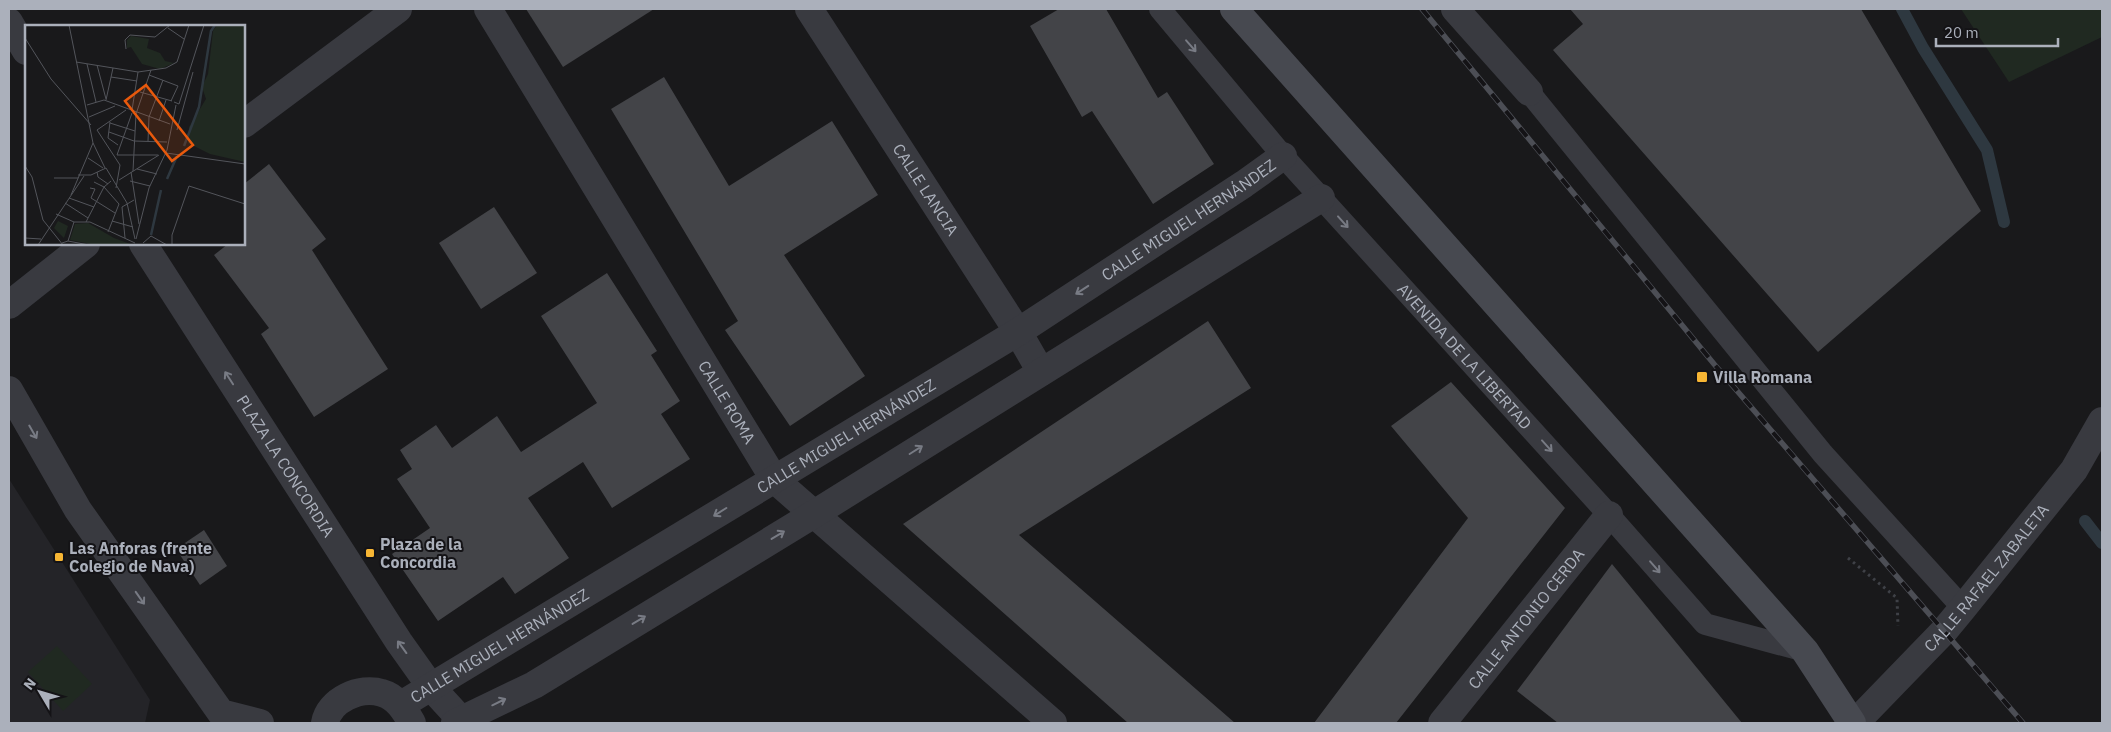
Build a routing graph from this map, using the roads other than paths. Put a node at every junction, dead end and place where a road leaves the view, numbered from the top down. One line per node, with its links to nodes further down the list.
1 (398, 9): 10 (street)
2 (488, 9): 20 (street, CALLE ROMA)
3 (809, 9): 16 (street, CALLE LANCIA)
4 (1160, 9): 11 (lane, AVENIDA DE LA LIBERTAD, one-way to 11)
5 (1234, 9): 24 (main road)
6 (1455, 9): 9 (street)
7 (9, 22): 8 (street)
8 (25, 49)
9 (1529, 92): 23 (lane)
10 (245, 123)
11 (1283, 156): 12 (lane, AVENIDA DE LA LIBERTAD); 16 (street, CALLE MIGUEL HERNÁNDEZ, one-way to 16)
12 (1321, 198): 17 (street); 22 (lane, AVENIDA DE LA LIBERTAD, one-way to 22)
13 (85, 245): 15 (street)
14 (144, 245): 25 (street, PLAZA LA CONCORDIA, one-way to 14)
15 (9, 305)
16 (1018, 332): 17 (street, CALLE LANCIA); 20 (street, CALLE MIGUEL HERNÁNDEZ)
17 (1041, 372): 21 (street, one-way to 17)
18 (9, 390): 27 (street, one-way to 27)
19 (2102, 421): 23 (street, CALLE RAFAEL ZABALETA)
20 (774, 478): 21 (street, CALLE ROMA); 25 (street, CALLE MIGUEL HERNÁNDEZ, one-way to 25)
21 (814, 514): 28 (street, one-way to 21); 31 (street, CALLE ROMA)
22 (1609, 515): 24 (lane, AVENIDA DE LA LIBERTAD, one-way to 24); 32 (street, CALLE ANTONIO CERDA)
23 (1963, 608): 33 (street, CALLE RAFAEL ZABALETA)
24 (1804, 651): 33 (main road)
25 (431, 687): 26 (street, CALLE MIGUEL HERNÁNDEZ); 28 (street, PLAZA LA CONCORDIA)
26 (407, 714): 30 (street)
27 (220, 718): 29 (street)
28 (460, 722)
29 (260, 723)
30 (325, 723)
31 (1053, 723)
32 (1442, 723)
33 (1854, 723)

